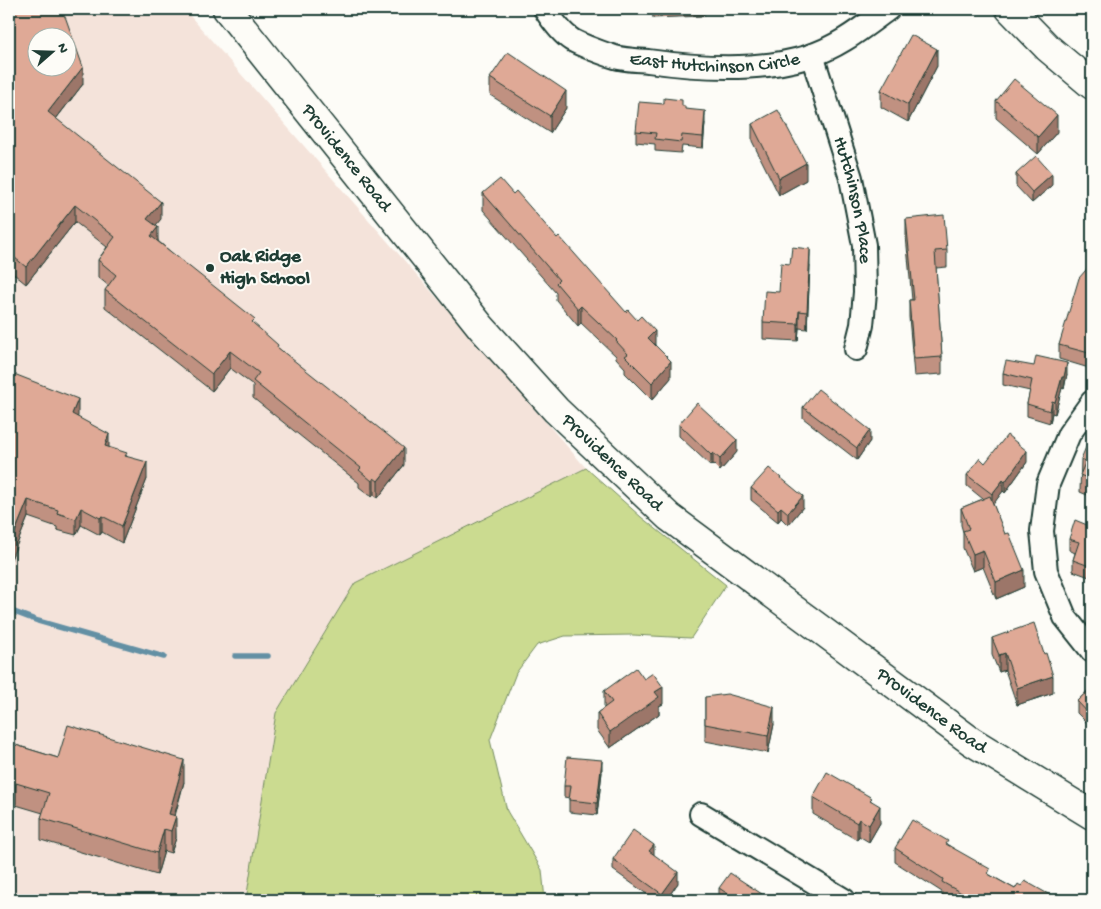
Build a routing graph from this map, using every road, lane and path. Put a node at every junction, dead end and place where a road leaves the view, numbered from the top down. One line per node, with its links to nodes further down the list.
1 (227, 9): 11 (street, Providence Road)
2 (545, 9): 5 (street, East Hutchinson Circle)
3 (888, 9): 5 (street, East Hutchinson Circle)
4 (1010, 9): 6 (street)
5 (812, 55): 7 (street, Hutchinson Place)
6 (1092, 85)
7 (856, 350)
8 (1092, 402): 9 (street)
9 (1092, 651)
10 (702, 814): 12 (street)
11 (1092, 815)
12 (844, 900)

